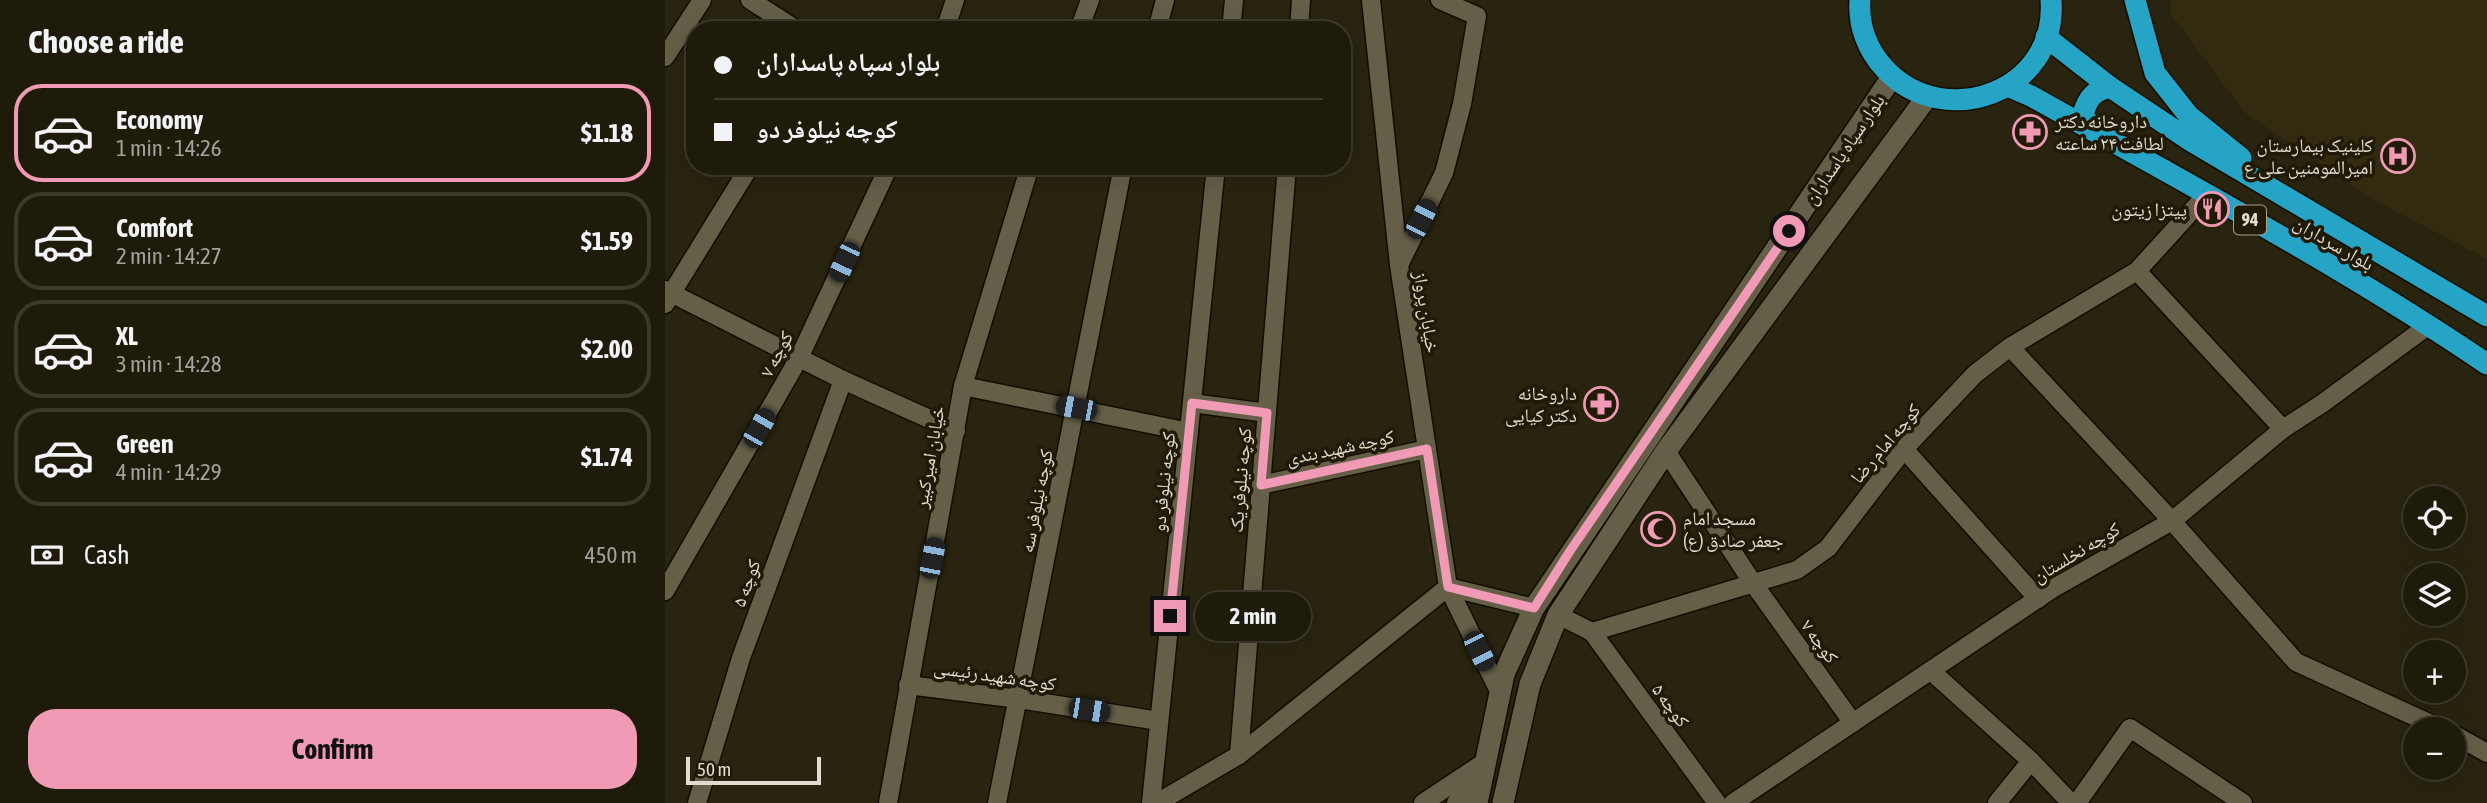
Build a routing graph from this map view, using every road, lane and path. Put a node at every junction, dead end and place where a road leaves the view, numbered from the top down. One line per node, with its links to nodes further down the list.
1 (702, 0): 14 (street)
2 (750, 0): 15 (street)
3 (955, 0): 16 (street)
4 (1090, 0): 17 (street)
5 (1165, 0): 18 (street)
6 (1234, 0): 19 (street)
7 (1301, 0): 20 (street)
8 (1371, 0): 37 (street, خیابان پرواز)
9 (1440, 0): 13 (street)
10 (1860, 0): 24 (highway)
11 (2051, 0): 22 (highway)
12 (2135, 0): 36 (highway)
13 (1465, 6): 37 (street)
14 (688, 21)
15 (783, 21)
16 (948, 21)
17 (1082, 21)
18 (1159, 21)
19 (1232, 21)
20 (1300, 21)
21 (686, 25): 23 (street)
22 (2046, 37): 25 (highway); 26 (highway, بلوار سرداران / 94)
23 (665, 57)
24 (1892, 77): 27 (highway); 62 (main road, بلوار سپاه پاسداران)
25 (2007, 86): 27 (highway); 28 (highway, بلوار سرداران / 94)
26 (2110, 87): 28 (highway); 36 (highway, بلوار سرداران / 94)
27 (1927, 97): 55 (main road, بلوار سپاه پاسداران)
28 (2091, 129): 35 (highway, بلوار سرداران / 94)
29 (744, 175): 39 (street)
30 (885, 175): 43 (street, کوچه ۷)
31 (1027, 175): 46 (street, خیابان امیرکبیر)
32 (1121, 175): 48 (street, کوچه نیلوفر سه)
33 (1215, 175): 47 (street, کوچه نیلوفر دو)
34 (1286, 175): 49 (street, کوچه نیلوفر یک)
35 (2207, 194): 38 (street, کوچه امام رضا); 41 (highway, بلوار سرداران / 94)
36 (2289, 197): 40 (highway, بلوار سرداران / 94)
37 (1399, 265): 53 (street, خیابان پرواز)
38 (2137, 271): 42 (street, کوچه امام رضا); 50 (street)
39 (667, 296): 43 (street)
40 (2487, 316)
41 (2429, 325): 44 (highway, بلوار سرداران / 94); 50 (street, کوچه نخلستان)
42 (2010, 347): 54 (street, کوچه امام رضا); 57 (street)
43 (799, 358): 45 (street); 60 (street, کوچه ۷)
44 (2487, 364)
45 (843, 380): 51 (street); 77 (street, کوچه ۵)
46 (963, 386): 48 (street); 51 (street, خیابان امیرکبیر)
47 (1192, 403): 49 (street); 52 (street, کوچه نیلوفر دو)
48 (1076, 408): 52 (street); 68 (street, کوچه نیلوفر سه)
49 (1267, 413): 56 (street, کوچه نیلوفر یک)
50 (2283, 429): 57 (street, کوچه نخلستان)
51 (956, 431): 66 (street, خیابان امیرکبیر)
52 (1189, 432): 70 (street, کوچه نیلوفر دو)
53 (1427, 449): 56 (street, کوچه شهید بندی); 59 (street, خیابان پرواز)
54 (1904, 449): 58 (street, کوچه امام رضا); 61 (street)
55 (1666, 452): 58 (street, کوچه ۷); 63 (main road, بلوار سپاه پاسداران)
56 (1261, 485): 74 (street, کوچه نیلوفر یک)
57 (2172, 521): 61 (street, کوچه نخلستان); 69 (street)
58 (1753, 583): 64 (street, کوچه امام رضا); 71 (street, کوچه ۷)
59 (1448, 587): 62 (street); 67 (street, خیابان پرواز); 74 (street)
60 (665, 591)
61 (2038, 599): 65 (street, کوچه نخلستان)
62 (1534, 608): 67 (main road, بلوار سپاه پاسداران)
63 (1558, 615): 64 (street); 85 (main road, بلوار سپاه پاسداران)
64 (1592, 632): 86 (street, کوچه ۵)
65 (1931, 671): 71 (street, کوچه نخلستان); 75 (street)
66 (908, 685): 68 (street, کوچه شهید رئیسی); 78 (street, خیابان امیرکبیر)
67 (1500, 693): 76 (main road, بلوار سپاه پاسداران)
68 (1019, 699): 70 (street, کوچه شهید رئیسی); 79 (street, کوچه نیلوفر سه)
69 (2416, 717)
70 (1159, 721): 80 (street, کوچه نیلوفر دو)
71 (1853, 723): 87 (street, کوچه نخلستان)
72 (2466, 741): 73 (street)
73 (2487, 752)
74 (1239, 755): 81 (street)
75 (2031, 761): 88 (street); 89 (street)
76 (1485, 762): 82 (street); 83 (street); 84 (main road, بلوار سپاه پاسداران)
77 (697, 803)
78 (888, 803)
79 (997, 803)
80 (1151, 803)
81 (1157, 803)
82 (1423, 803)
83 (1456, 803)
84 (1477, 803)
85 (1503, 803)
86 (1717, 803)
87 (1733, 803)
88 (1997, 803)
89 (2071, 803)
90 (2077, 803): 91 (street)
91 (2243, 803)

